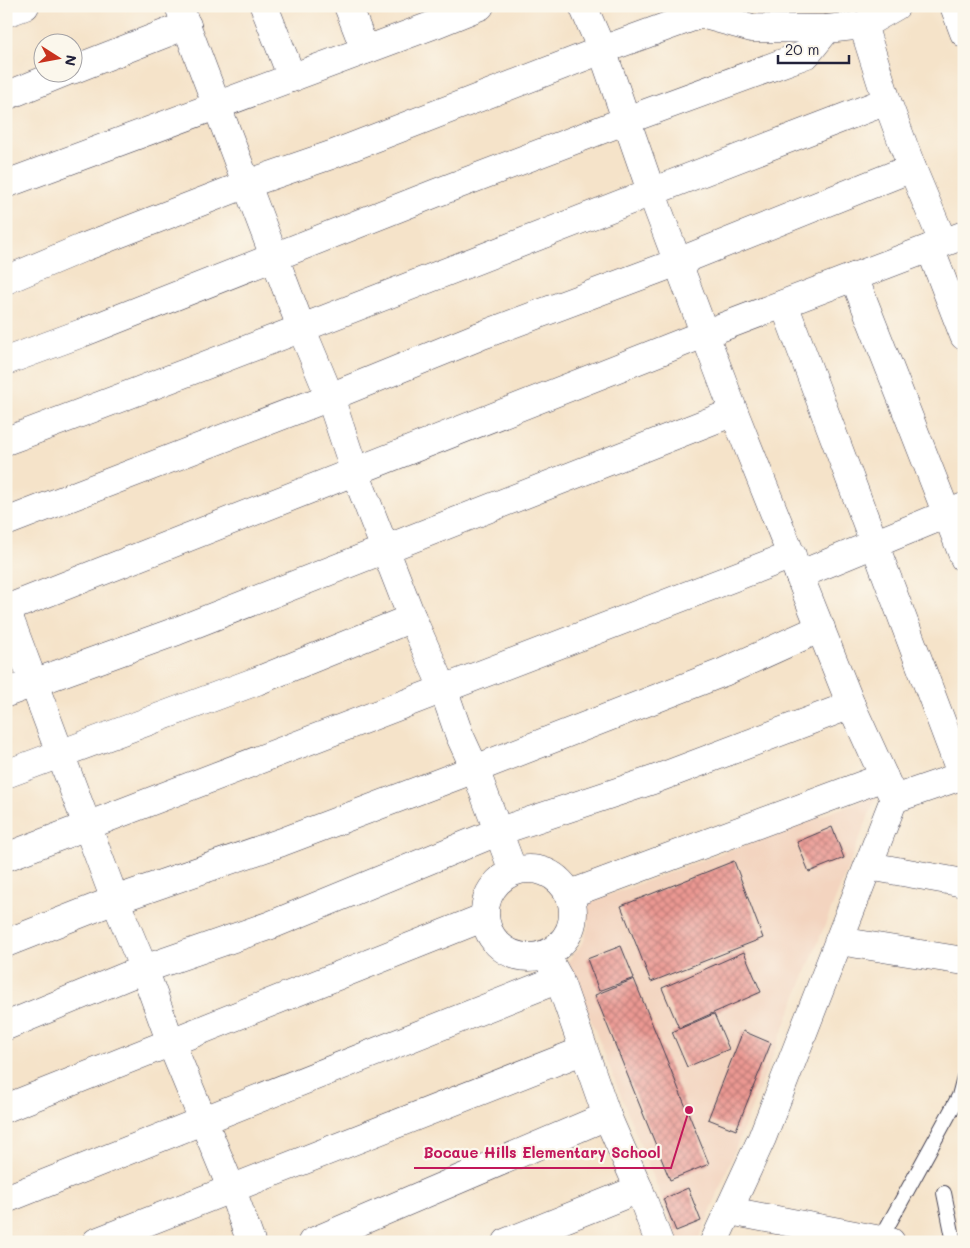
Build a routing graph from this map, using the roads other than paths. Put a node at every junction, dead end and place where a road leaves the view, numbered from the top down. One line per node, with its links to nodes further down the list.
1 (25, 6): 9 (street)
2 (264, 6): 18 (street)
3 (348, 6): 15 (street)
4 (480, 6): 11 (street)
5 (584, 6): 16 (street)
6 (896, 6): 12 (street)
7 (954, 6): 14 (street)
8 (693, 10): 13 (street); 16 (street)
9 (6, 13)
10 (183, 16): 17 (street); 22 (street)
11 (429, 16): 15 (street)
12 (863, 25): 13 (street); 21 (street)
13 (827, 29): 23 (street)
14 (964, 33)
15 (365, 50): 18 (street)
16 (602, 50): 23 (street); 26 (street)
17 (82, 65)
18 (292, 78): 22 (street)
19 (40, 82): 20 (street)
20 (6, 96)
21 (887, 100): 24 (street); 27 (street)
22 (217, 106): 25 (street); 26 (street)
23 (627, 120): 27 (street); 29 (street)
24 (912, 168): 28 (street); 30 (street)
25 (6, 184)
26 (247, 184): 29 (street); 32 (street)
27 (651, 191): 30 (street); 34 (street)
28 (946, 242): 31 (street); 36 (street)
29 (275, 258): 34 (street); 37 (street)
30 (678, 262): 35 (street); 38 (street)
31 (854, 277): 33 (street); 42 (street)
32 (6, 280)
33 (784, 304): 35 (street); 44 (street)
34 (302, 330): 38 (street); 40 (street)
35 (704, 334): 39 (street); 41 (street)
36 (964, 336)
37 (6, 361)
38 (330, 397): 41 (street); 43 (street)
39 (734, 412): 45 (street); 47 (street)
40 (6, 441)
41 (355, 472): 45 (street); 48 (street)
42 (955, 510): 44 (street); 46 (street)
43 (6, 522)
44 (874, 543): 47 (street); 58 (street)
45 (386, 550): 49 (street); 51 (street)
46 (964, 558)
47 (795, 565): 50 (street); 52 (street)
48 (6, 609): 51 (street)
49 (412, 618): 52 (street); 55 (street)
50 (821, 628): 54 (street); 56 (street)
51 (33, 682): 53 (street); 55 (street)
52 (443, 688): 56 (street); 60 (street)
53 (6, 693)
54 (852, 706): 59 (street); 61 (street)
55 (60, 753): 57 (street); 60 (street)
56 (475, 769): 61 (street); 67 (street)
57 (6, 774)
58 (963, 776): 59 (street)
59 (889, 788): 63 (street); 66 (street)
60 (88, 826): 62 (street); 67 (street)
61 (498, 832): 64 (street); 73 (street)
62 (6, 857)
63 (869, 866): 65 (street); 69 (street)
64 (513, 871): 66 (street); 68 (street)
65 (964, 883)
66 (570, 894): 71 (street)
67 (115, 900): 70 (street); 73 (street)
68 (485, 917): 71 (street); 76 (street)
69 (839, 941): 72 (street); 86 (street)
70 (6, 943)
71 (546, 955): 74 (street)
72 (964, 961)
73 (144, 969): 75 (street); 76 (street)
74 (559, 979): 77 (street); 81 (street)
75 (6, 1026)
76 (171, 1043): 79 (street); 81 (street)
77 (582, 1051): 80 (street); 83 (street)
78 (964, 1077): 87 (lane)
79 (6, 1108)
80 (607, 1116): 82 (street); 90 (street)
81 (203, 1122): 83 (street); 85 (street)
82 (640, 1189): 91 (street); 92 (street)
83 (232, 1190): 88 (street); 89 (street)
84 (944, 1192): 94 (lane)
85 (6, 1199)
86 (730, 1211): 87 (street); 93 (street)
87 (885, 1241)
88 (96, 1242)
89 (251, 1242)
90 (312, 1242)
91 (507, 1242)
92 (659, 1242)
93 (714, 1242)
94 (954, 1242)

